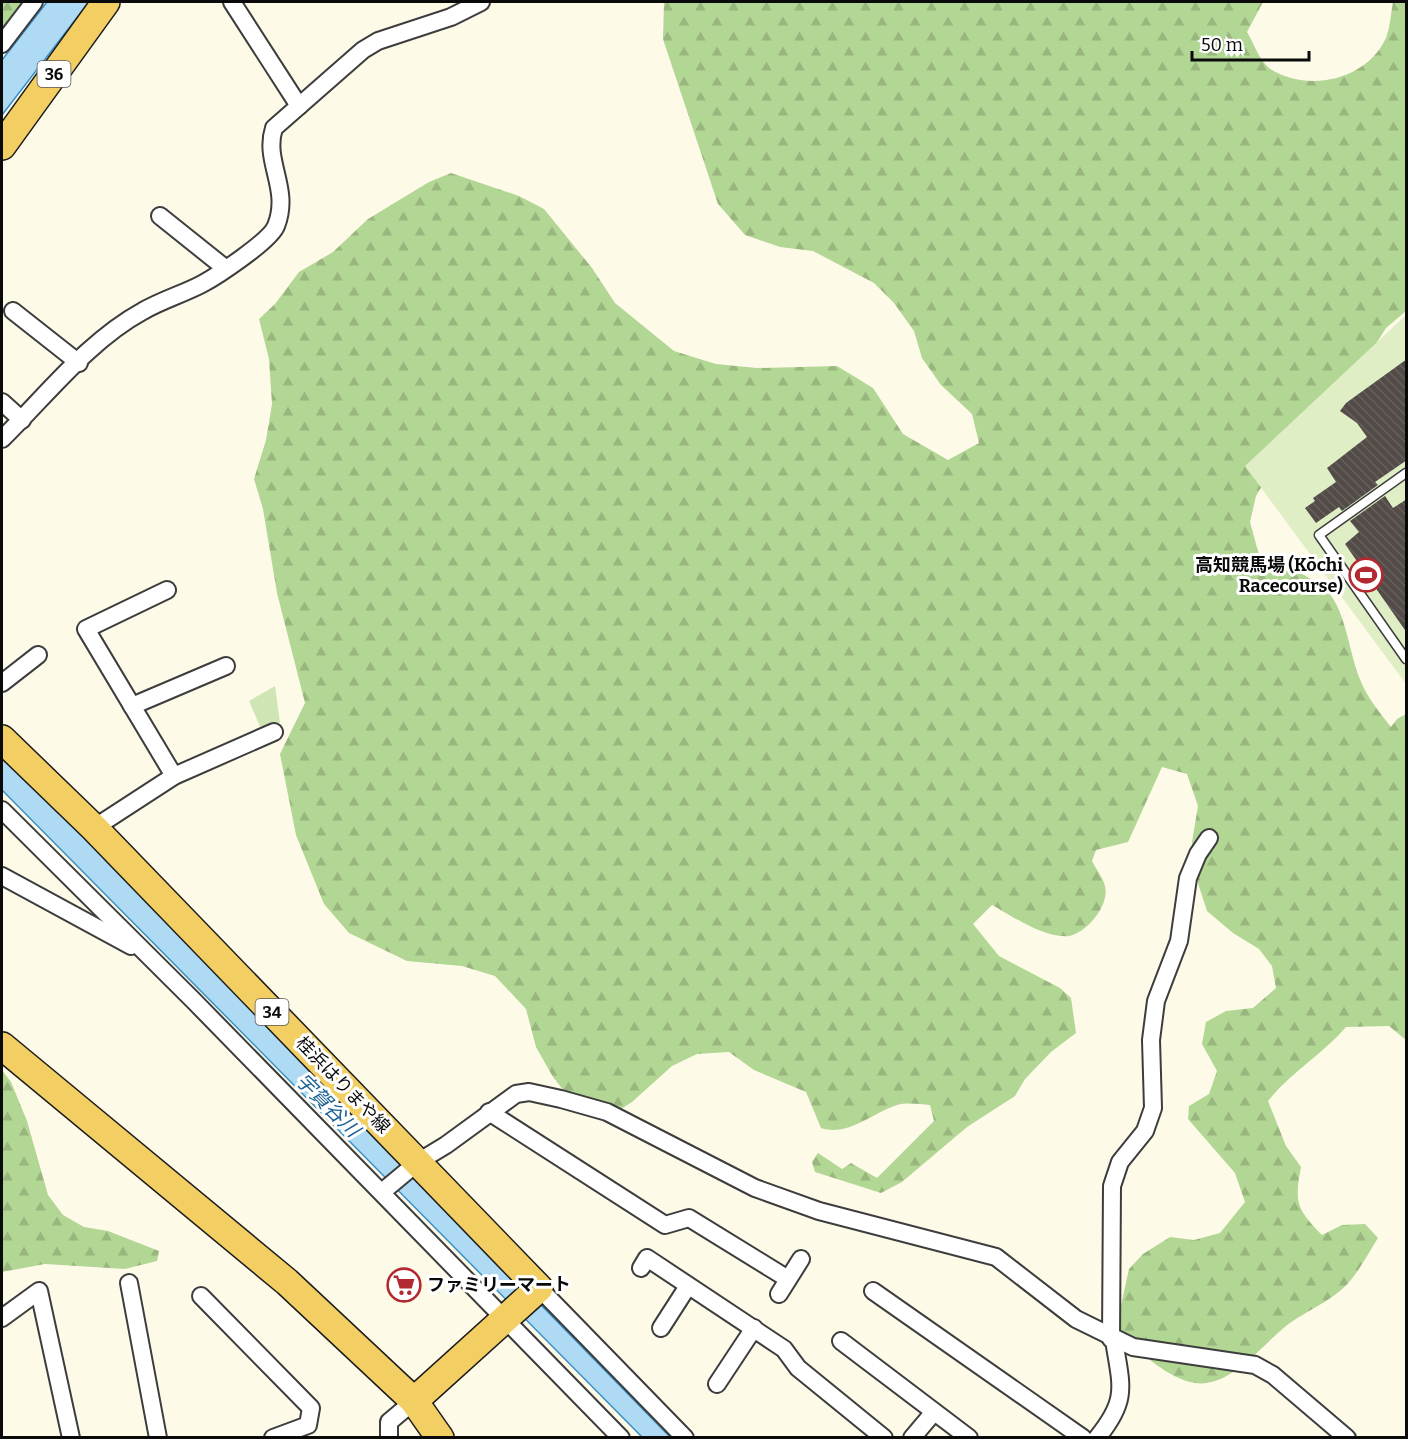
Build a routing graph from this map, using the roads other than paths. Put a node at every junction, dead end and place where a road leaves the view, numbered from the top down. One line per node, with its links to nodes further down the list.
1 (34, 2): 5 (street)
2 (106, 2): 7 (main road, 36)
3 (232, 2): 6 (street)
4 (481, 2): 6 (street)
5 (2, 44)
6 (299, 106): 9 (street)
7 (2, 146)
8 (160, 216): 9 (street)
9 (225, 268): 11 (street)
10 (13, 311): 11 (street)
11 (79, 363): 13 (street)
12 (2, 402): 13 (street)
13 (22, 420): 14 (street)
14 (2, 439)
15 (1407, 473): 18 (lane)
16 (167, 590): 21 (street)
17 (38, 656): 20 (street)
18 (1407, 658)
19 (226, 666): 21 (street)
20 (2, 683)
21 (132, 706): 24 (street)
22 (274, 732): 24 (street)
23 (2, 739): 26 (main road, 桂浜はりまや線 / 34)
24 (174, 776): 26 (street)
25 (2, 810): 29 (street)
26 (94, 828): 32 (main road, 桂浜はりまや線 / 34)
27 (1209, 837): 47 (street)
28 (2, 876): 29 (street)
29 (148, 955): 33 (street)
30 (2, 1046): 50 (main road)
31 (489, 1112): 32 (street); 36 (street); 47 (street)
32 (413, 1165): 33 (street); 39 (main road, 桂浜はりまや線 / 34)
33 (387, 1187): 43 (street)
34 (801, 1259): 36 (street)
35 (641, 1268): 38 (street)
36 (788, 1279): 41 (street)
37 (129, 1282): 54 (street)
38 (688, 1286): 45 (street); 46 (street)
39 (535, 1291): 43 (main road); 59 (street)
40 (873, 1291): 63 (street)
41 (779, 1294)
42 (201, 1296): 55 (street)
43 (508, 1316): 50 (main road); 58 (street)
44 (2, 1318): 53 (street)
45 (661, 1328)
46 (754, 1328): 49 (street); 60 (street)
47 (1113, 1339): 52 (street); 63 (street)
48 (841, 1341): 51 (street)
49 (717, 1384)
50 (414, 1401): 56 (street); 57 (main road)
51 (934, 1412): 61 (street); 62 (street)
52 (1338, 1435)
53 (71, 1437)
54 (158, 1437)
55 (273, 1437)
56 (389, 1437)
57 (440, 1437)
58 (621, 1437)
59 (685, 1437)
60 (884, 1437)
61 (912, 1437)
62 (969, 1437)
63 (1095, 1437)

